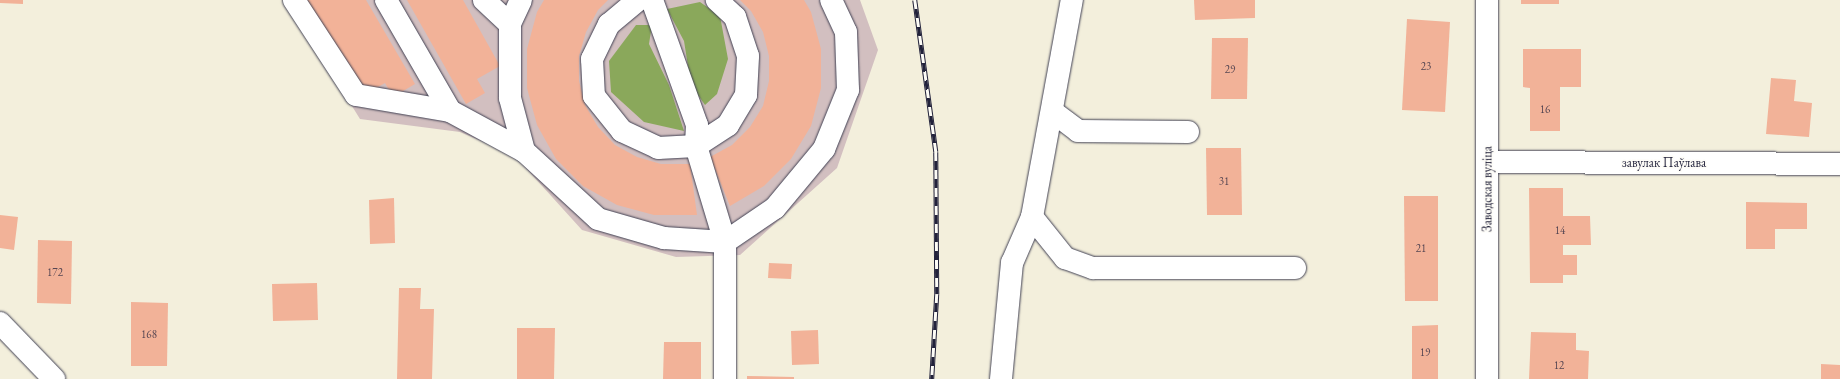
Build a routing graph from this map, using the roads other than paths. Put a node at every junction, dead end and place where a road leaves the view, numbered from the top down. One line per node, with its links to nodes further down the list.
1 (294, 0): 12 (street)
2 (386, 0): 12 (street)
3 (484, 0): 11 (street)
4 (521, 0): 11 (street)
5 (638, 0): 15 (street)
6 (652, 0): 15 (street)
7 (717, 0): 15 (street)
8 (831, 0): 20 (street)
9 (1072, 0): 13 (street)
10 (1487, 0): 17 (street, Заводская вуліца)
11 (510, 24): 16 (street)
12 (450, 111): 16 (street)
13 (1053, 112): 14 (street); 19 (street)
14 (1188, 132)
15 (696, 146): 20 (street)
16 (524, 151): 20 (street)
17 (1488, 162): 18 (street, завулак Паўлава); 26 (street, Заводская вуліца)
18 (1840, 164)
19 (1032, 218): 21 (street); 25 (street)
20 (725, 242): 24 (street)
21 (1295, 268)
22 (0, 323): 23 (street)
23 (54, 379)
24 (725, 379)
25 (1001, 379)
26 (1487, 379)

